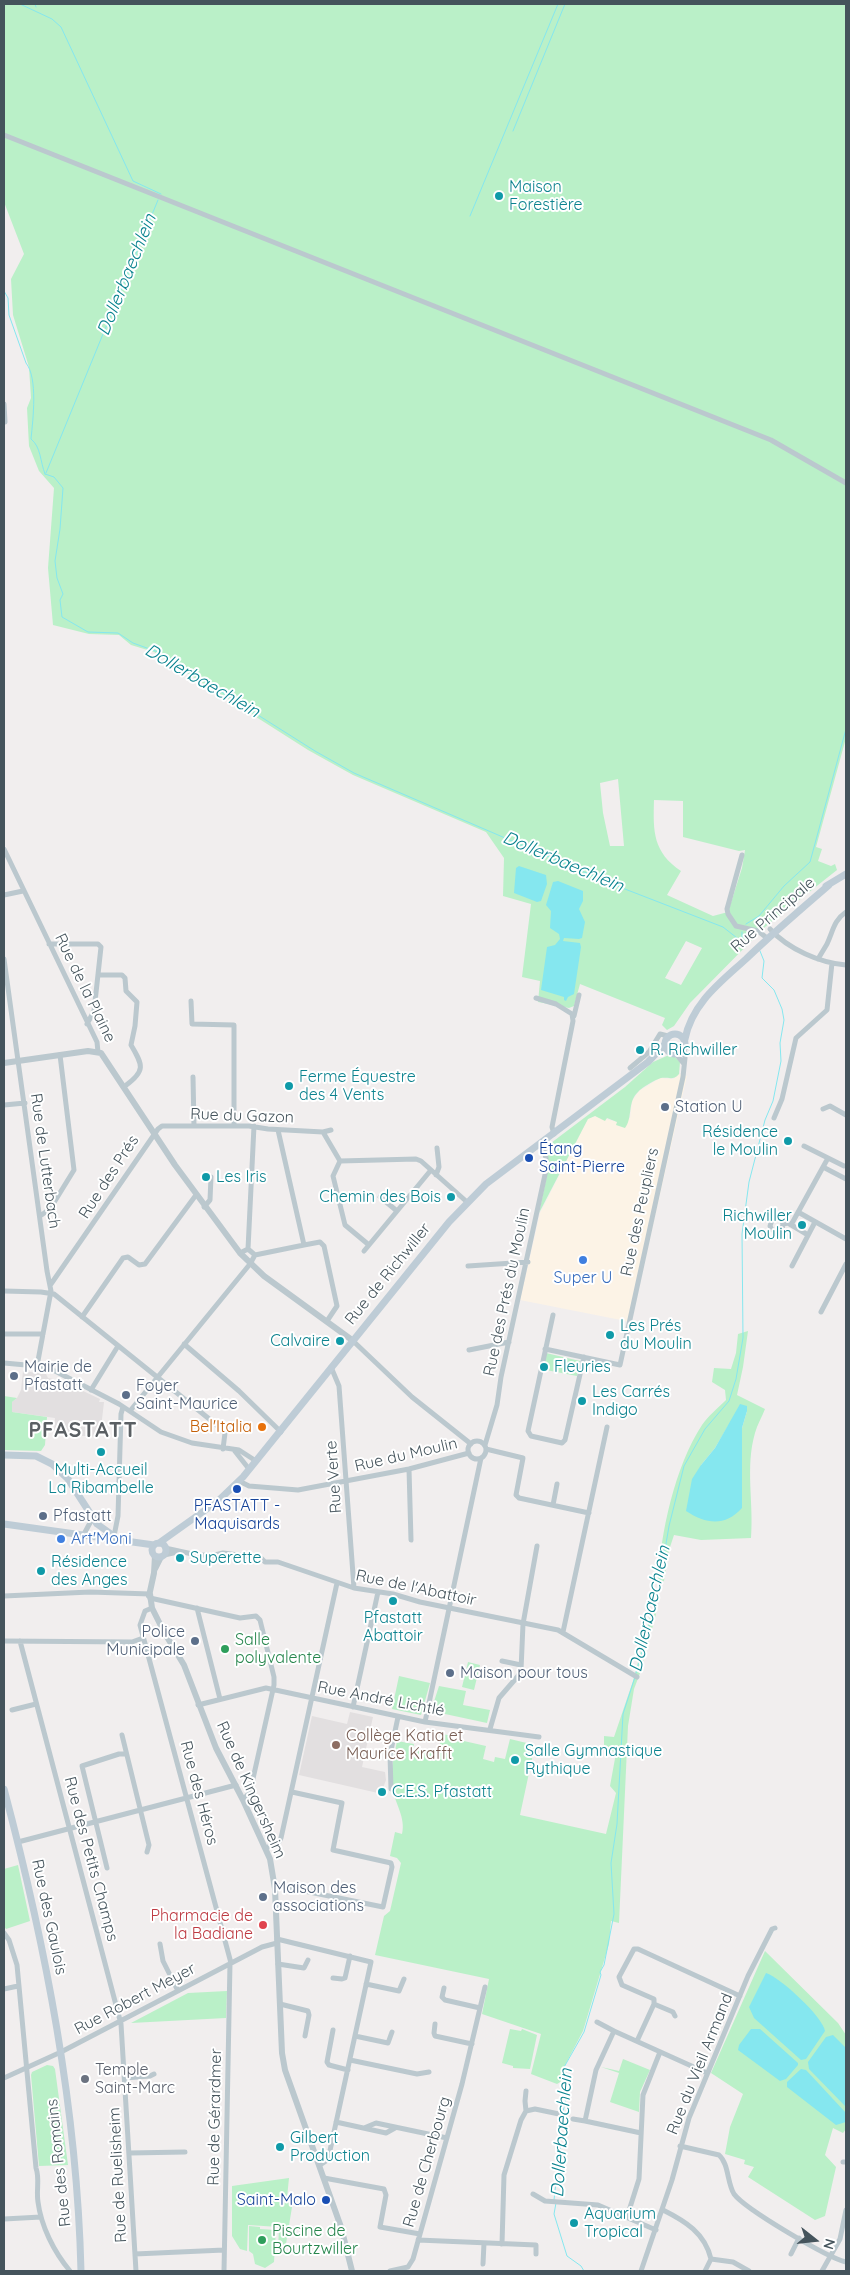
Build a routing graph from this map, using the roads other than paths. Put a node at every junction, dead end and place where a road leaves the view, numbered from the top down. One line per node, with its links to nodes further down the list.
1 (4, 135): 4 (street)
2 (4, 404): 3 (street)
3 (6, 422)
4 (846, 483)
5 (4, 848): 8 (street, Rue de la Plaine)
6 (742, 856): 12 (street)
7 (846, 874): 11 (main road, Rue Principale)
8 (23, 891): 9 (street); 13 (street, Rue de la Plaine)
9 (4, 895)
10 (846, 912): 15 (street)
11 (772, 931): 12 (main road, Rue Principale); 15 (street)
12 (766, 936): 22 (main road, Rue Principale)
13 (49, 944): 18 (street); 24 (street, Rue de la Plaine)
14 (4, 959): 31 (street, Rue de Lutterbach)
15 (818, 959): 16 (street)
16 (832, 964): 17 (street); 42 (street)
17 (846, 965)
18 (99, 975): 24 (street); 37 (street)
19 (579, 995): 23 (street)
20 (536, 998): 23 (street)
21 (191, 1001): 44 (street)
22 (691, 1018): 25 (main road, Rue de Richwiller); 26 (main road)
23 (573, 1021): 50 (street)
24 (87, 1024): 28 (street, Rue de la Plaine)
25 (669, 1038): 26 (main road); 29 (main road); 32 (main road, Rue de Richwiller); 35 (street)
26 (685, 1039): 27 (main road)
27 (684, 1050): 29 (main road, Rue de Richwiller); 34 (street, Rue des Peupliers)
28 (98, 1052): 30 (street); 37 (street, Rue de la Plaine)
29 (673, 1053): 32 (main road, Rue de Richwiller); 34 (street)
30 (60, 1055): 31 (street); 69 (street)
31 (18, 1061): 33 (street); 38 (street, Rue de Lutterbach)
32 (648, 1062): 50 (main road, Rue de Richwiller)
33 (4, 1063)
34 (685, 1064): 101 (street, Rue des Peupliers)
35 (630, 1068)
36 (193, 1076): 43 (street)
37 (125, 1086): 48 (street, Rue de la Plaine)
38 (25, 1103): 39 (street); 69 (street, Rue de Lutterbach)
39 (4, 1105)
40 (823, 1109): 41 (street)
41 (846, 1115)
42 (774, 1118)
43 (194, 1126): 44 (street, Rue du Gazon); 48 (street, Rue du Gazon)
44 (234, 1126): 45 (street, Rue du Gazon)
45 (254, 1126): 46 (street, Rue du Gazon); 77 (street)
46 (278, 1130): 49 (street, Rue du Gazon); 75 (street)
47 (331, 1130): 49 (street, Rue du Gazon)
48 (155, 1132): 63 (street, Rue de la Plaine); 86 (street, Rue des Prés)
49 (323, 1132): 55 (street)
50 (554, 1134): 51 (main road, Rue de Richwiller)
51 (542, 1143): 65 (main road, Rue de Richwiller); 81 (street, Rue des Prés du Moulin)
52 (804, 1146): 54 (street)
53 (437, 1148): 59 (street)
54 (828, 1158): 56 (street); 57 (street)
55 (340, 1161): 58 (street); 76 (street)
56 (845, 1164): 60 (street)
57 (823, 1167): 60 (street); 68 (street)
58 (430, 1170): 59 (street); 67 (street)
59 (436, 1175): 65 (street)
60 (839, 1175): 62 (street)
61 (211, 1177): 66 (street)
62 (846, 1179)
63 (196, 1195): 66 (street, Rue de la Plaine); 91 (street)
64 (380, 1197): 67 (street)
65 (467, 1202): 95 (main road, Rue de Richwiller)
66 (204, 1207): 79 (street, Rue de la Plaine)
67 (397, 1211): 76 (street)
68 (798, 1212): 70 (street); 72 (street)
69 (40, 1216): 86 (street, Rue de Lutterbach)
70 (815, 1222): 73 (street); 74 (street)
71 (783, 1224): 72 (street)
72 (791, 1225): 73 (street)
73 (808, 1235): 85 (street)
74 (846, 1239)
75 (304, 1245): 80 (street); 92 (street)
76 (369, 1245): 78 (street)
77 (248, 1250): 79 (street); 80 (street)
78 (364, 1251)
79 (240, 1253): 82 (street, Rue de la Plaine)
80 (255, 1255): 82 (street)
81 (528, 1262): 84 (street); 96 (street, Rue des Prés du Moulin)
82 (250, 1264): 92 (street, Rue de la Plaine); 97 (street)
83 (846, 1264): 89 (street)
84 (468, 1266)
85 (792, 1266)
86 (51, 1284): 88 (street, Rue de Lutterbach)
87 (4, 1291): 88 (street)
88 (50, 1292): 91 (street); 94 (street, Rue de Lutterbach)
89 (821, 1312)
90 (553, 1315): 99 (street)
91 (82, 1317): 98 (street)
92 (327, 1321): 95 (street, Rue de la Plaine)
93 (4, 1334): 94 (street)
94 (43, 1334): 103 (street, Rue de Lutterbach)
95 (352, 1340): 104 (main road, Rue de Richwiller); 111 (street)
96 (509, 1342): 100 (street); 112 (street, Rue des Prés du Moulin)
97 (184, 1344): 105 (street); 110 (street)
98 (118, 1346): 105 (street); 106 (street)
99 (545, 1349): 101 (street); 101 (street)
100 (469, 1350)
101 (584, 1357)
102 (4, 1362): 103 (street)
103 (37, 1366): 106 (street)
104 (331, 1366): 110 (main road, Rue de Richwiller); 122 (street, Rue Verte)
105 (157, 1376): 108 (street); 113 (street)
106 (91, 1390): 107 (street)
107 (123, 1407): 108 (street); 129 (street)
108 (130, 1411): 113 (street)
109 (607, 1427): 125 (street)
110 (281, 1432): 118 (main road, Rue de Richwiller)
111 (471, 1444): 112 (street); 115 (street)
112 (485, 1447): 117 (street); 124 (street)
113 (223, 1449): 114 (street)
114 (234, 1450): 118 (street); 120 (street)
115 (469, 1453): 117 (street); 119 (street, Rue du Moulin)
116 (4, 1455): 126 (main road)
117 (481, 1458): 139 (street)
118 (256, 1461): 120 (main road, Rue de Richwiller)
119 (409, 1468): 122 (street, Rue du Moulin); 130 (street)
120 (249, 1469): 121 (main road, Rue de Richwiller)
121 (241, 1479): 122 (street, Rue du Moulin); 132 (main road, Rue de Richwiller)
122 (347, 1481): 134 (street, Rue Verte)
123 (557, 1484): 124 (street)
124 (553, 1505): 125 (street)
125 (589, 1513): 142 (street)
126 (92, 1519): 128 (street); 129 (main road)
127 (4, 1524): 128 (main road)
128 (83, 1536): 129 (main road)
129 (118, 1538): 132 (main road)
130 (411, 1540)
131 (536, 1546): 141 (street)
132 (159, 1550): 133 (street, Rue de l'Abattoir); 137 (street)
133 (338, 1583): 134 (street, Rue de l'Abattoir); 150 (street)
134 (354, 1588): 135 (street, Rue de l'Abattoir)
135 (378, 1592): 139 (street, Rue de l'Abattoir); 154 (street)
136 (4, 1596): 137 (street)
137 (150, 1596): 138 (street); 140 (street)
138 (197, 1608): 149 (street); 151 (street)
139 (449, 1608): 141 (street, Rue de l'Abattoir); 157 (street)
140 (150, 1610): 143 (street, Rue des Héros); 153 (street, Rue de Kingersheim)
141 (523, 1624): 142 (street, Rue de l'Abattoir); 147 (street)
142 (563, 1632): 148 (street, Rue de l'Abattoir)
143 (144, 1638): 145 (street); 166 (street, Rue des Héros)
144 (4, 1641): 145 (street)
145 (20, 1641): 152 (street, Rue des Petits Champs)
146 (502, 1661): 147 (street)
147 (521, 1666): 158 (street)
148 (637, 1677)
149 (273, 1689): 150 (street, Rue André Lichtlé); 151 (street, Rue André Lichtlé); 167 (street)
150 (312, 1698): 154 (street, Rue André Lichtlé); 165 (street)
151 (220, 1699): 153 (street, Rue André Lichtlé)
152 (36, 1704): 155 (street); 170 (street, Rue des Petits Champs)
153 (198, 1705): 162 (street, Rue de Kingersheim)
154 (353, 1707): 156 (street, Rue André Lichtlé)
155 (12, 1710)
156 (398, 1717): 157 (street, Rue André Lichtlé); 164 (street)
157 (425, 1722): 158 (street, Rue André Lichtlé)
158 (490, 1729): 160 (street, Rue André Lichtlé)
159 (122, 1735): 161 (street)
160 (539, 1737)
161 (126, 1754): 168 (street); 169 (street)
162 (236, 1785): 166 (street); 167 (street, Rue de Kingersheim)
163 (4, 1789): 171 (main road, Rue des Gaulois)
164 (390, 1789)
165 (292, 1792): 172 (street); 175 (street)
166 (186, 1798): 168 (street); 182 (street, Rue des Héros)
167 (243, 1800): 172 (street, Rue de Kingersheim)
168 (140, 1809): 169 (street); 173 (street)
169 (96, 1822): 170 (street); 174 (street)
170 (70, 1828): 171 (street); 197 (street, Rue des Petits Champs)
171 (18, 1842): 207 (main road, Rue des Gaulois)
172 (266, 1848): 175 (street, Rue de Kingersheim)
173 (147, 1852)
174 (107, 1868)
175 (275, 1885): 178 (street, Rue de Kingersheim)
176 (775, 1928): 192 (street, Rue du Vieil Armand)
177 (4, 1933): 187 (street)
178 (277, 1939): 180 (street); 182 (street, Rue Robert Meyer); 183 (street, Rue de Kingersheim)
179 (160, 1944): 191 (street)
180 (350, 1956): 184 (street); 186 (street)
181 (308, 1960): 183 (street)
182 (230, 1963): 191 (street, Rue Robert Meyer); 242 (street, Rue de Gérardmer)
183 (278, 1964): 193 (street, Rue de Kingersheim)
184 (333, 1978)
185 (404, 1979): 186 (street)
186 (366, 1984): 204 (street)
187 (18, 1986): 190 (street); 210 (street)
188 (485, 1987): 195 (street, Rue de Cherbourg)
189 (444, 1988): 195 (street)
190 (4, 1989)
191 (178, 1991): 197 (street, Rue Robert Meyer)
192 (740, 1996): 194 (street); 213 (street, Rue du Vieil Armand)
193 (280, 2004): 203 (street); 228 (street, Rue de Kingersheim)
194 (654, 2004): 196 (street); 205 (street)
195 (480, 2008): 206 (street, Rue de Cherbourg)
196 (675, 2016)
197 (121, 2021): 207 (street, Rue Robert Meyer); 216 (street, Rue de Ruelisheim)
198 (597, 2022): 202 (street)
199 (436, 2024): 206 (street)
200 (333, 2030): 211 (street)
201 (392, 2032): 204 (street)
202 (614, 2032): 205 (street); 221 (street)
203 (305, 2036)
204 (355, 2036): 209 (street)
205 (637, 2041): 208 (street)
206 (472, 2044): 224 (street, Rue de Cherbourg)
207 (61, 2052): 210 (street, Rue Robert Meyer); 251 (main road, Rue des Romains)
208 (660, 2052): 213 (street); 223 (street)
209 (350, 2060): 211 (street); 212 (street)
210 (26, 2067): 215 (street, Rue Robert Meyer); 233 (street)
211 (348, 2070): 222 (street)
212 (429, 2072)
213 (707, 2073): 225 (street, Rue du Vieil Armand)
214 (154, 2074): 216 (street)
215 (4, 2078)
216 (125, 2078): 227 (street, Rue de Ruelisheim)
217 (526, 2091): 218 (street)
218 (526, 2111): 219 (street); 241 (street)
219 (559, 2114)
220 (573, 2119): 221 (street)
221 (585, 2120): 223 (street)
222 (336, 2122): 224 (street); 228 (street)
223 (640, 2132): 234 (street)
224 (447, 2138): 237 (street, Rue de Cherbourg)
225 (680, 2146): 231 (street, Rue du Vieil Armand); 238 (street)
226 (185, 2152): 227 (street)
227 (130, 2153): 243 (street, Rue de Ruelisheim)
228 (320, 2165): 229 (street, Rue de Kingersheim)
229 (324, 2178): 237 (street); 254 (street, Rue de Kingersheim)
230 (533, 2194): 234 (street)
231 (663, 2210): 236 (street, Rue du Vieil Armand); 247 (street)
232 (846, 2210): 246 (street)
233 (41, 2217): 235 (street); 250 (street)
234 (627, 2217): 236 (street)
235 (4, 2219)
236 (656, 2230): 256 (street, Rue du Vieil Armand)
237 (420, 2234): 239 (street, Rue de Cherbourg)
238 (799, 2238): 245 (street); 246 (street)
239 (418, 2240): 240 (street); 255 (street, Rue de Cherbourg)
240 (484, 2243): 241 (street); 249 (street)
241 (502, 2244): 244 (street)
242 (224, 2250): 243 (street); 253 (street, Rue de Gérardmer)
243 (135, 2254): 252 (street, Rue de Ruelisheim)
244 (536, 2254)
245 (790, 2254)
246 (830, 2255): 248 (street); 259 (street)
247 (711, 2259): 257 (street); 258 (street)
248 (846, 2262)
249 (483, 2264)
250 (70, 2271)
251 (81, 2271)
252 (136, 2271)
253 (224, 2271)
254 (352, 2271)
255 (390, 2271)
256 (641, 2271)
257 (705, 2271)
258 (749, 2271)
259 (822, 2271)

